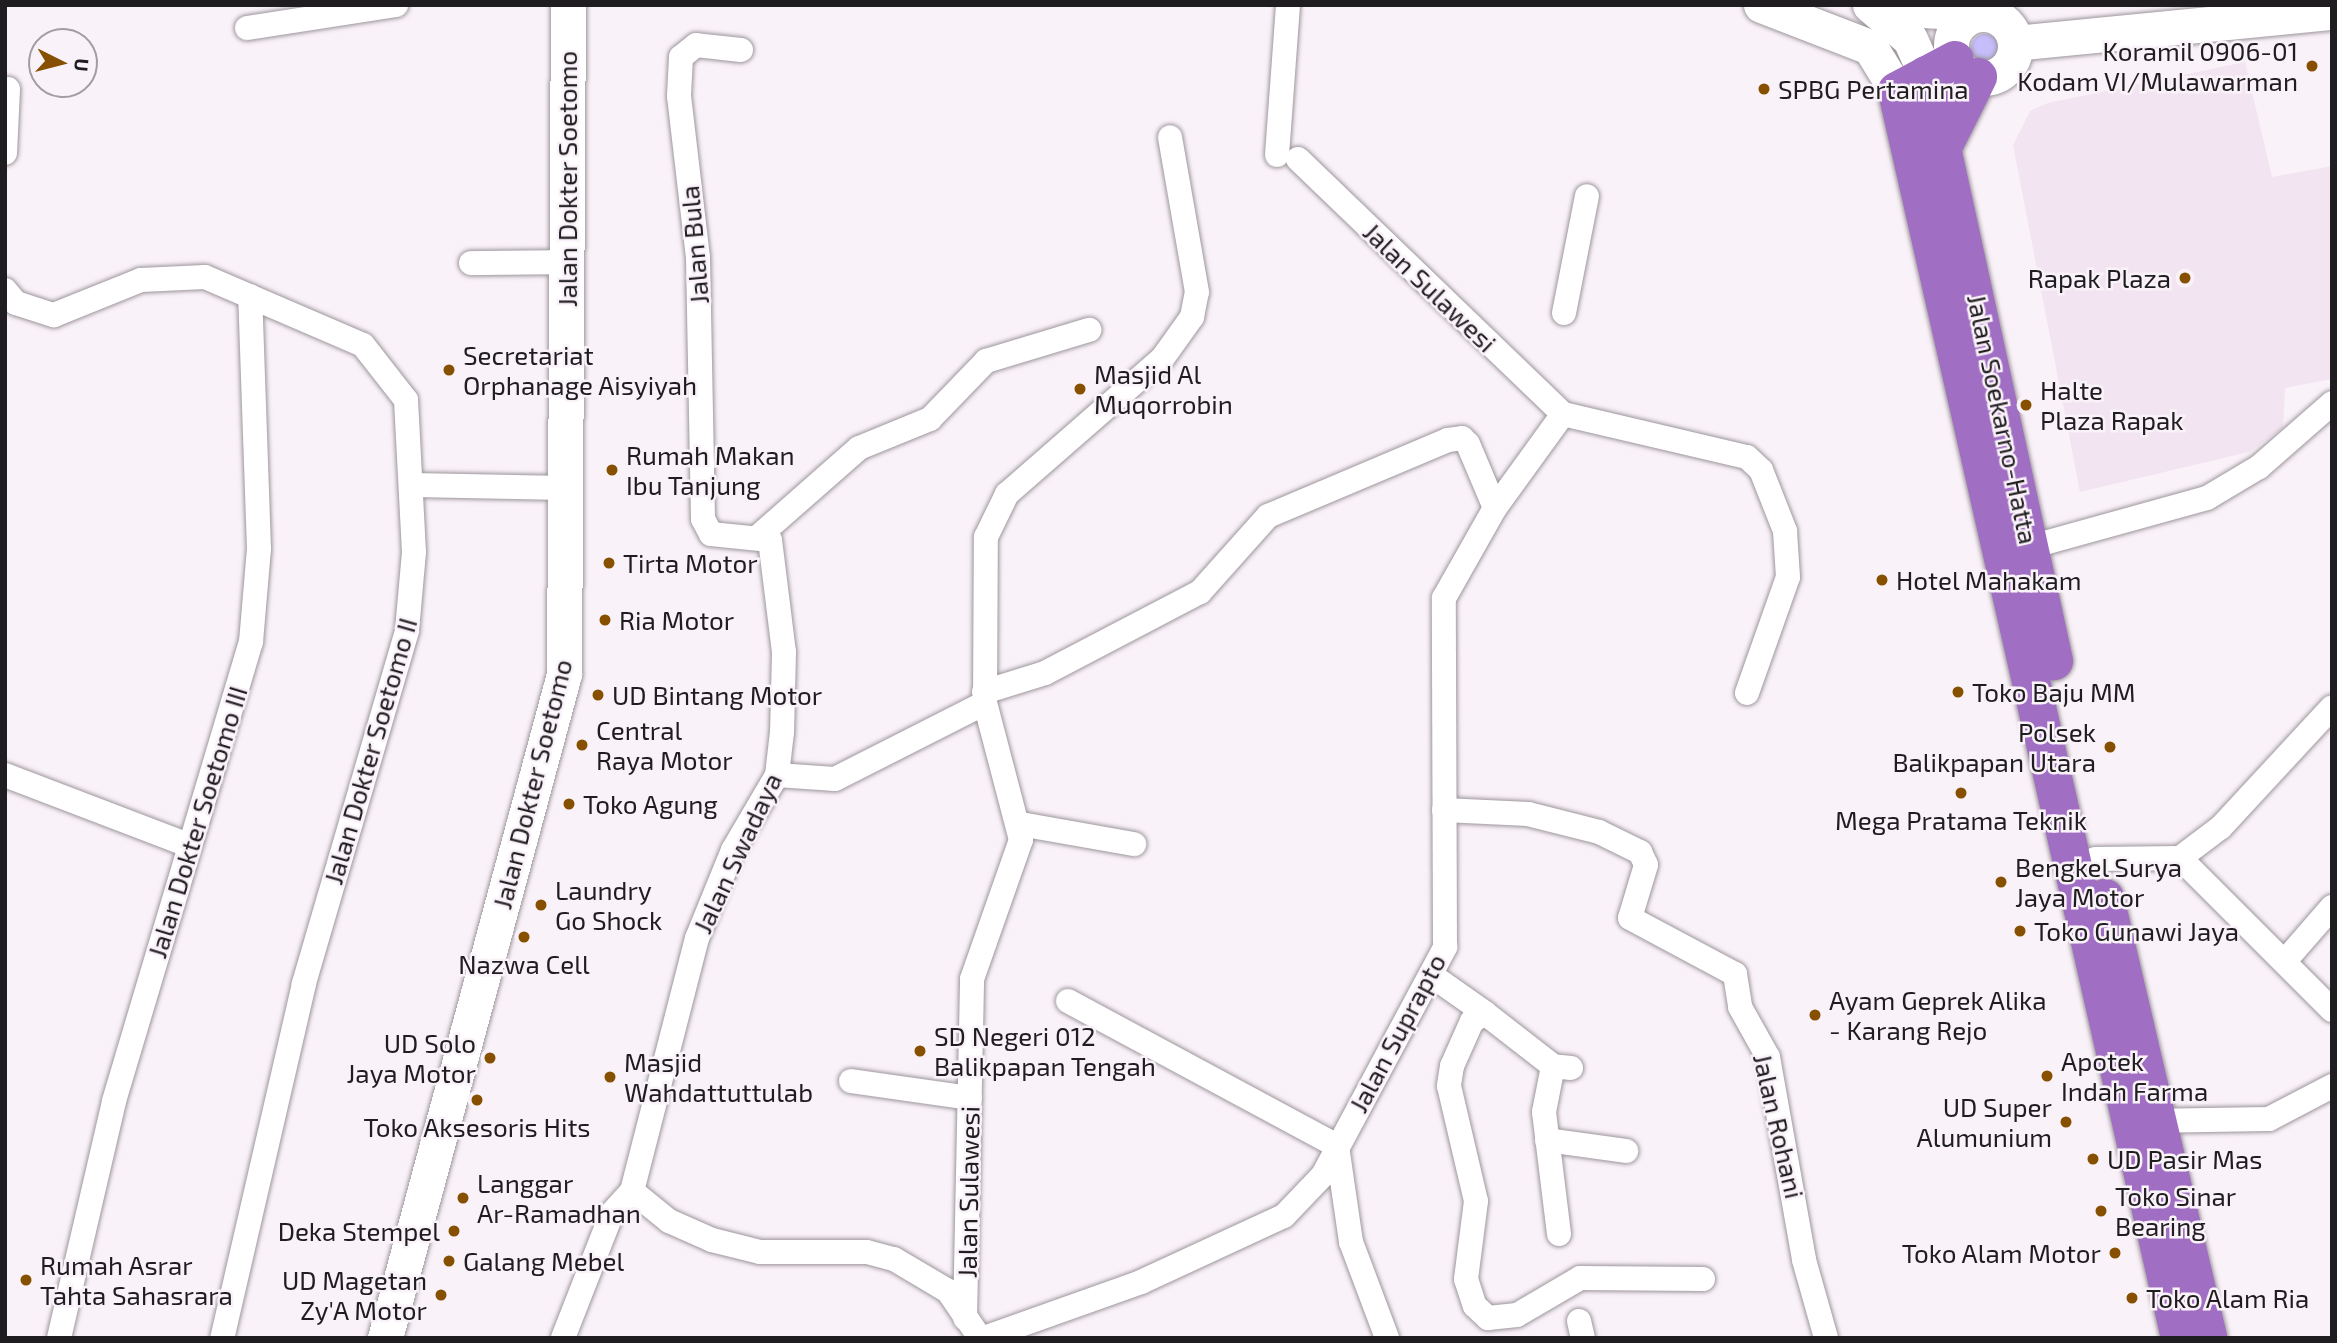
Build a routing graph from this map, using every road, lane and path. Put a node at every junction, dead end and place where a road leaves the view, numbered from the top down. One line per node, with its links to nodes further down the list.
1 (396, 5): 8 (street)
2 (568, 5): 16 (street, Jalan Dokter Soetomo)
3 (1288, 5): 23 (street, Jalan Sulawesi)
4 (1761, 5): 9 (street)
5 (1872, 6): 7 (street); 9 (street); 11 (street)
6 (2324, 10): 7 (street)
7 (2010, 22): 11 (street); 11 (street)
8 (247, 28)
9 (1856, 39): 11 (street)
10 (741, 50): 27 (street, Jalan Bula)
11 (1939, 76): 28 (highway, Jalan Soekarno-Hatta); 49 (highway, Jalan Soekarno-Hatta)
12 (8, 89): 14 (street)
13 (1170, 136): 30 (street)
14 (5, 153)
15 (1587, 196): 20 (street)
16 (566, 262): 17 (street); 25 (street, Jalan Dokter Soetomo)
17 (471, 263)
18 (5, 290): 19 (street, Jalan Dokter Soetomo II)
19 (250, 296): 24 (street, Jalan Dokter Soetomo II); 36 (street, Jalan Dokter Soetomo III)
20 (1564, 313)
21 (1089, 330): 27 (street)
22 (2332, 403): 28 (street)
23 (1563, 414): 26 (street, Jalan Suprapto); 29 (street)
24 (413, 485): 25 (street); 58 (street, Jalan Dokter Soetomo II)
25 (565, 488): 59 (street, Jalan Dokter Soetomo)
26 (1495, 508): 30 (street); 34 (street, Jalan Suprapto)
27 (760, 535): 33 (street, Jalan Swadaya)
28 (2030, 547): 38 (highway, Jalan Soekarno-Hatta)
29 (1747, 694)
30 (984, 697): 33 (street); 35 (street, Jalan Sulawesi)
31 (2332, 708): 39 (street)
32 (5, 775): 36 (street)
33 (777, 775): 53 (street, Jalan Swadaya)
34 (1444, 810): 42 (street, Jalan Suprapto); 63 (street, Jalan Rohani)
35 (1020, 824): 37 (street); 48 (street, Jalan Sulawesi)
36 (188, 845): 57 (street, Jalan Dokter Soetomo III)
37 (1134, 845)
38 (2095, 859): 39 (street); 49 (highway, Jalan Soekarno-Hatta)
39 (2180, 859): 41 (street)
40 (2332, 907): 41 (street)
41 (2284, 961): 44 (street)
42 (1431, 975): 45 (street); 51 (street, Jalan Suprapto)
43 (1068, 1000): 51 (street)
44 (2332, 1010)
45 (1485, 1013): 50 (street); 55 (street)
46 (851, 1081): 48 (street)
47 (2332, 1086): 49 (street)
48 (970, 1098): 56 (street, Jalan Sulawesi)
49 (2142, 1122): 64 (highway, Jalan Soekarno-Hatta); 65 (highway, Jalan Soekarno-Hatta)
50 (1547, 1140): 52 (street); 54 (street)
51 (1337, 1146): 61 (street, Jalan Suprapto); 62 (street)
52 (1626, 1151)
53 (632, 1191): 56 (street); 60 (street)
54 (1559, 1234)
55 (1703, 1279)
56 (965, 1318): 61 (street)
57 (59, 1338)
58 (222, 1338)
59 (385, 1338)
60 (563, 1338)
61 (982, 1338)
62 (1387, 1338)
63 (1826, 1338)
64 (2179, 1338)
65 (2208, 1338)

